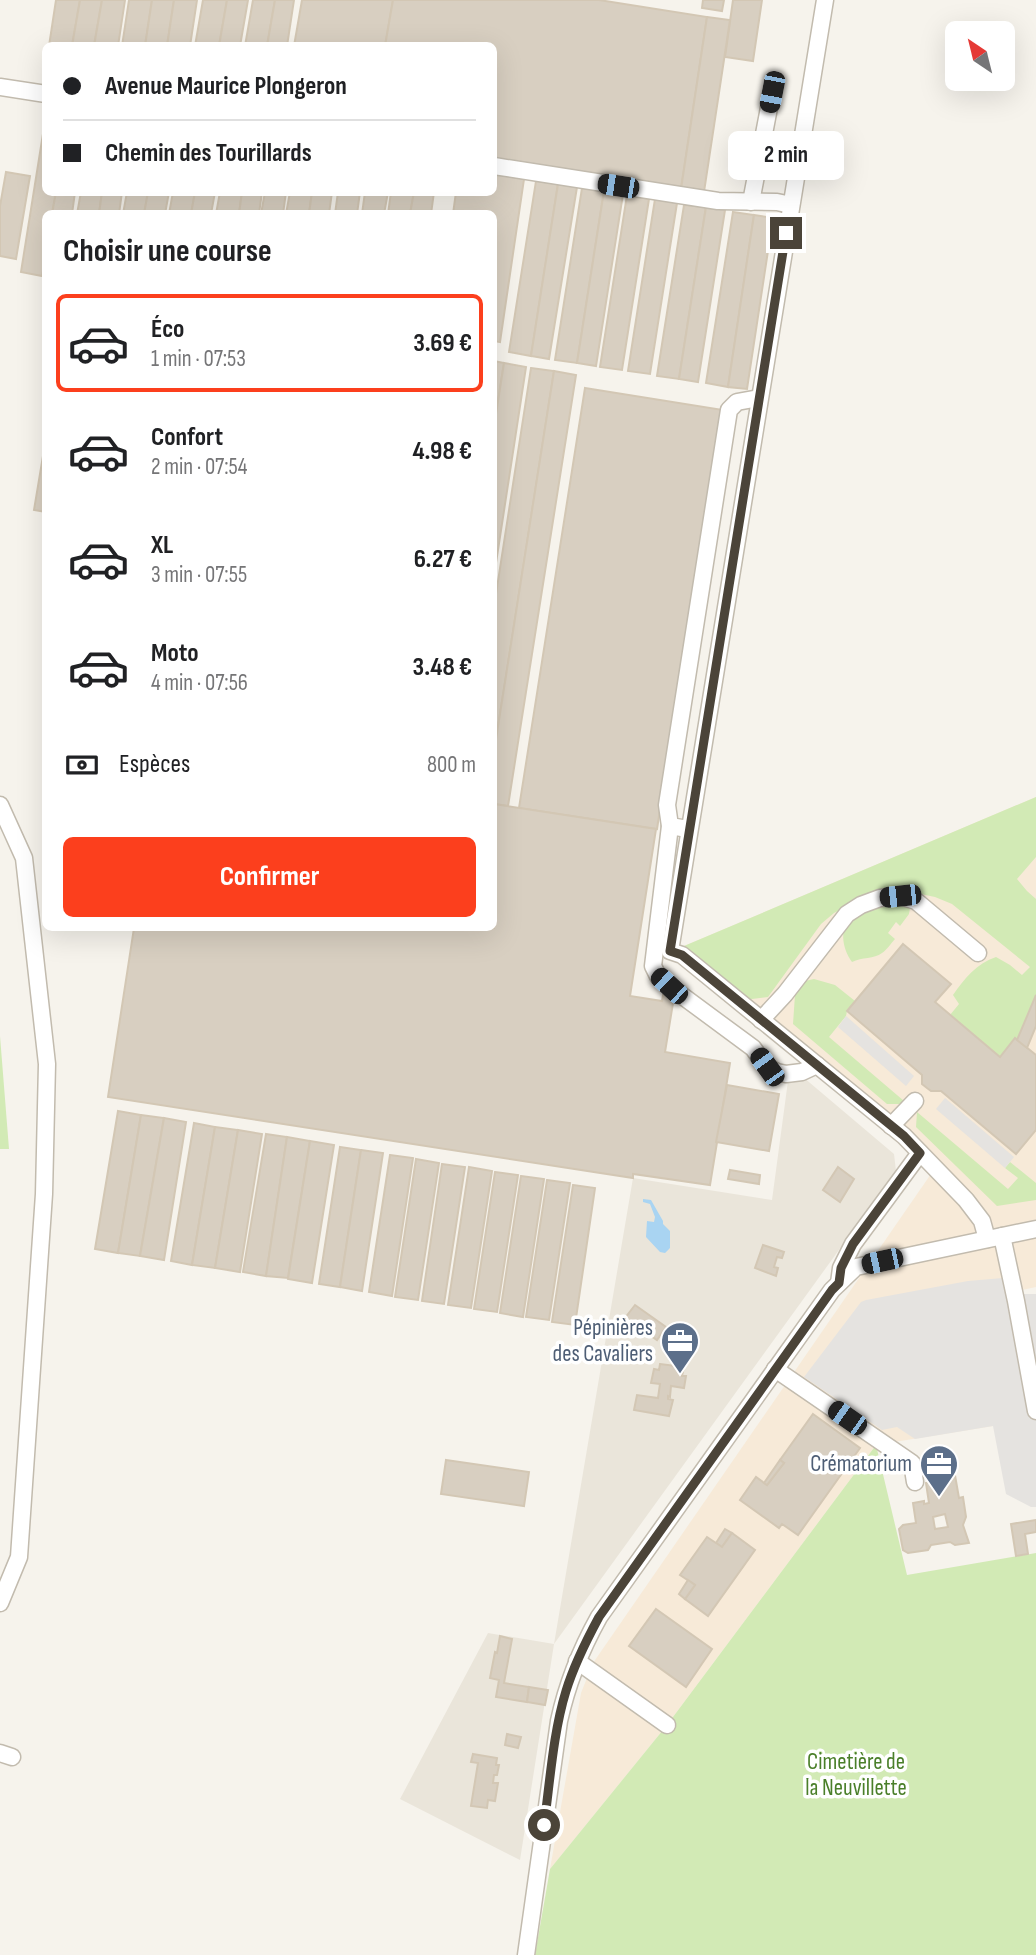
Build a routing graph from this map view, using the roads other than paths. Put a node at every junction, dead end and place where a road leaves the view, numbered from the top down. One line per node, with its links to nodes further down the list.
1 (825, 0): 7 (street)
2 (0, 87): 4 (street)
3 (772, 92): 6 (street)
4 (42, 93)
5 (497, 166): 6 (street)
6 (751, 202): 7 (street)
7 (791, 205): 8 (street)
8 (759, 398): 10 (street); 11 (street)
9 (0, 805): 24 (street)
10 (670, 826): 11 (street); 14 (street)
11 (688, 830): 13 (street)
12 (978, 953): 13 (street)
13 (761, 1020): 14 (street)
14 (817, 1065): 16 (street)
15 (915, 1101): 16 (street)
16 (891, 1126): 17 (street)
17 (920, 1153): 19 (street); 20 (street)
18 (1036, 1229): 19 (street)
19 (994, 1238): 20 (street); 22 (street)
20 (839, 1283): 21 (street)
21 (775, 1369): 23 (street); 25 (street)
22 (1036, 1411)
23 (915, 1482)
24 (0, 1602)
25 (576, 1661): 26 (street); 27 (street)
26 (667, 1725)
27 (526, 1955)

